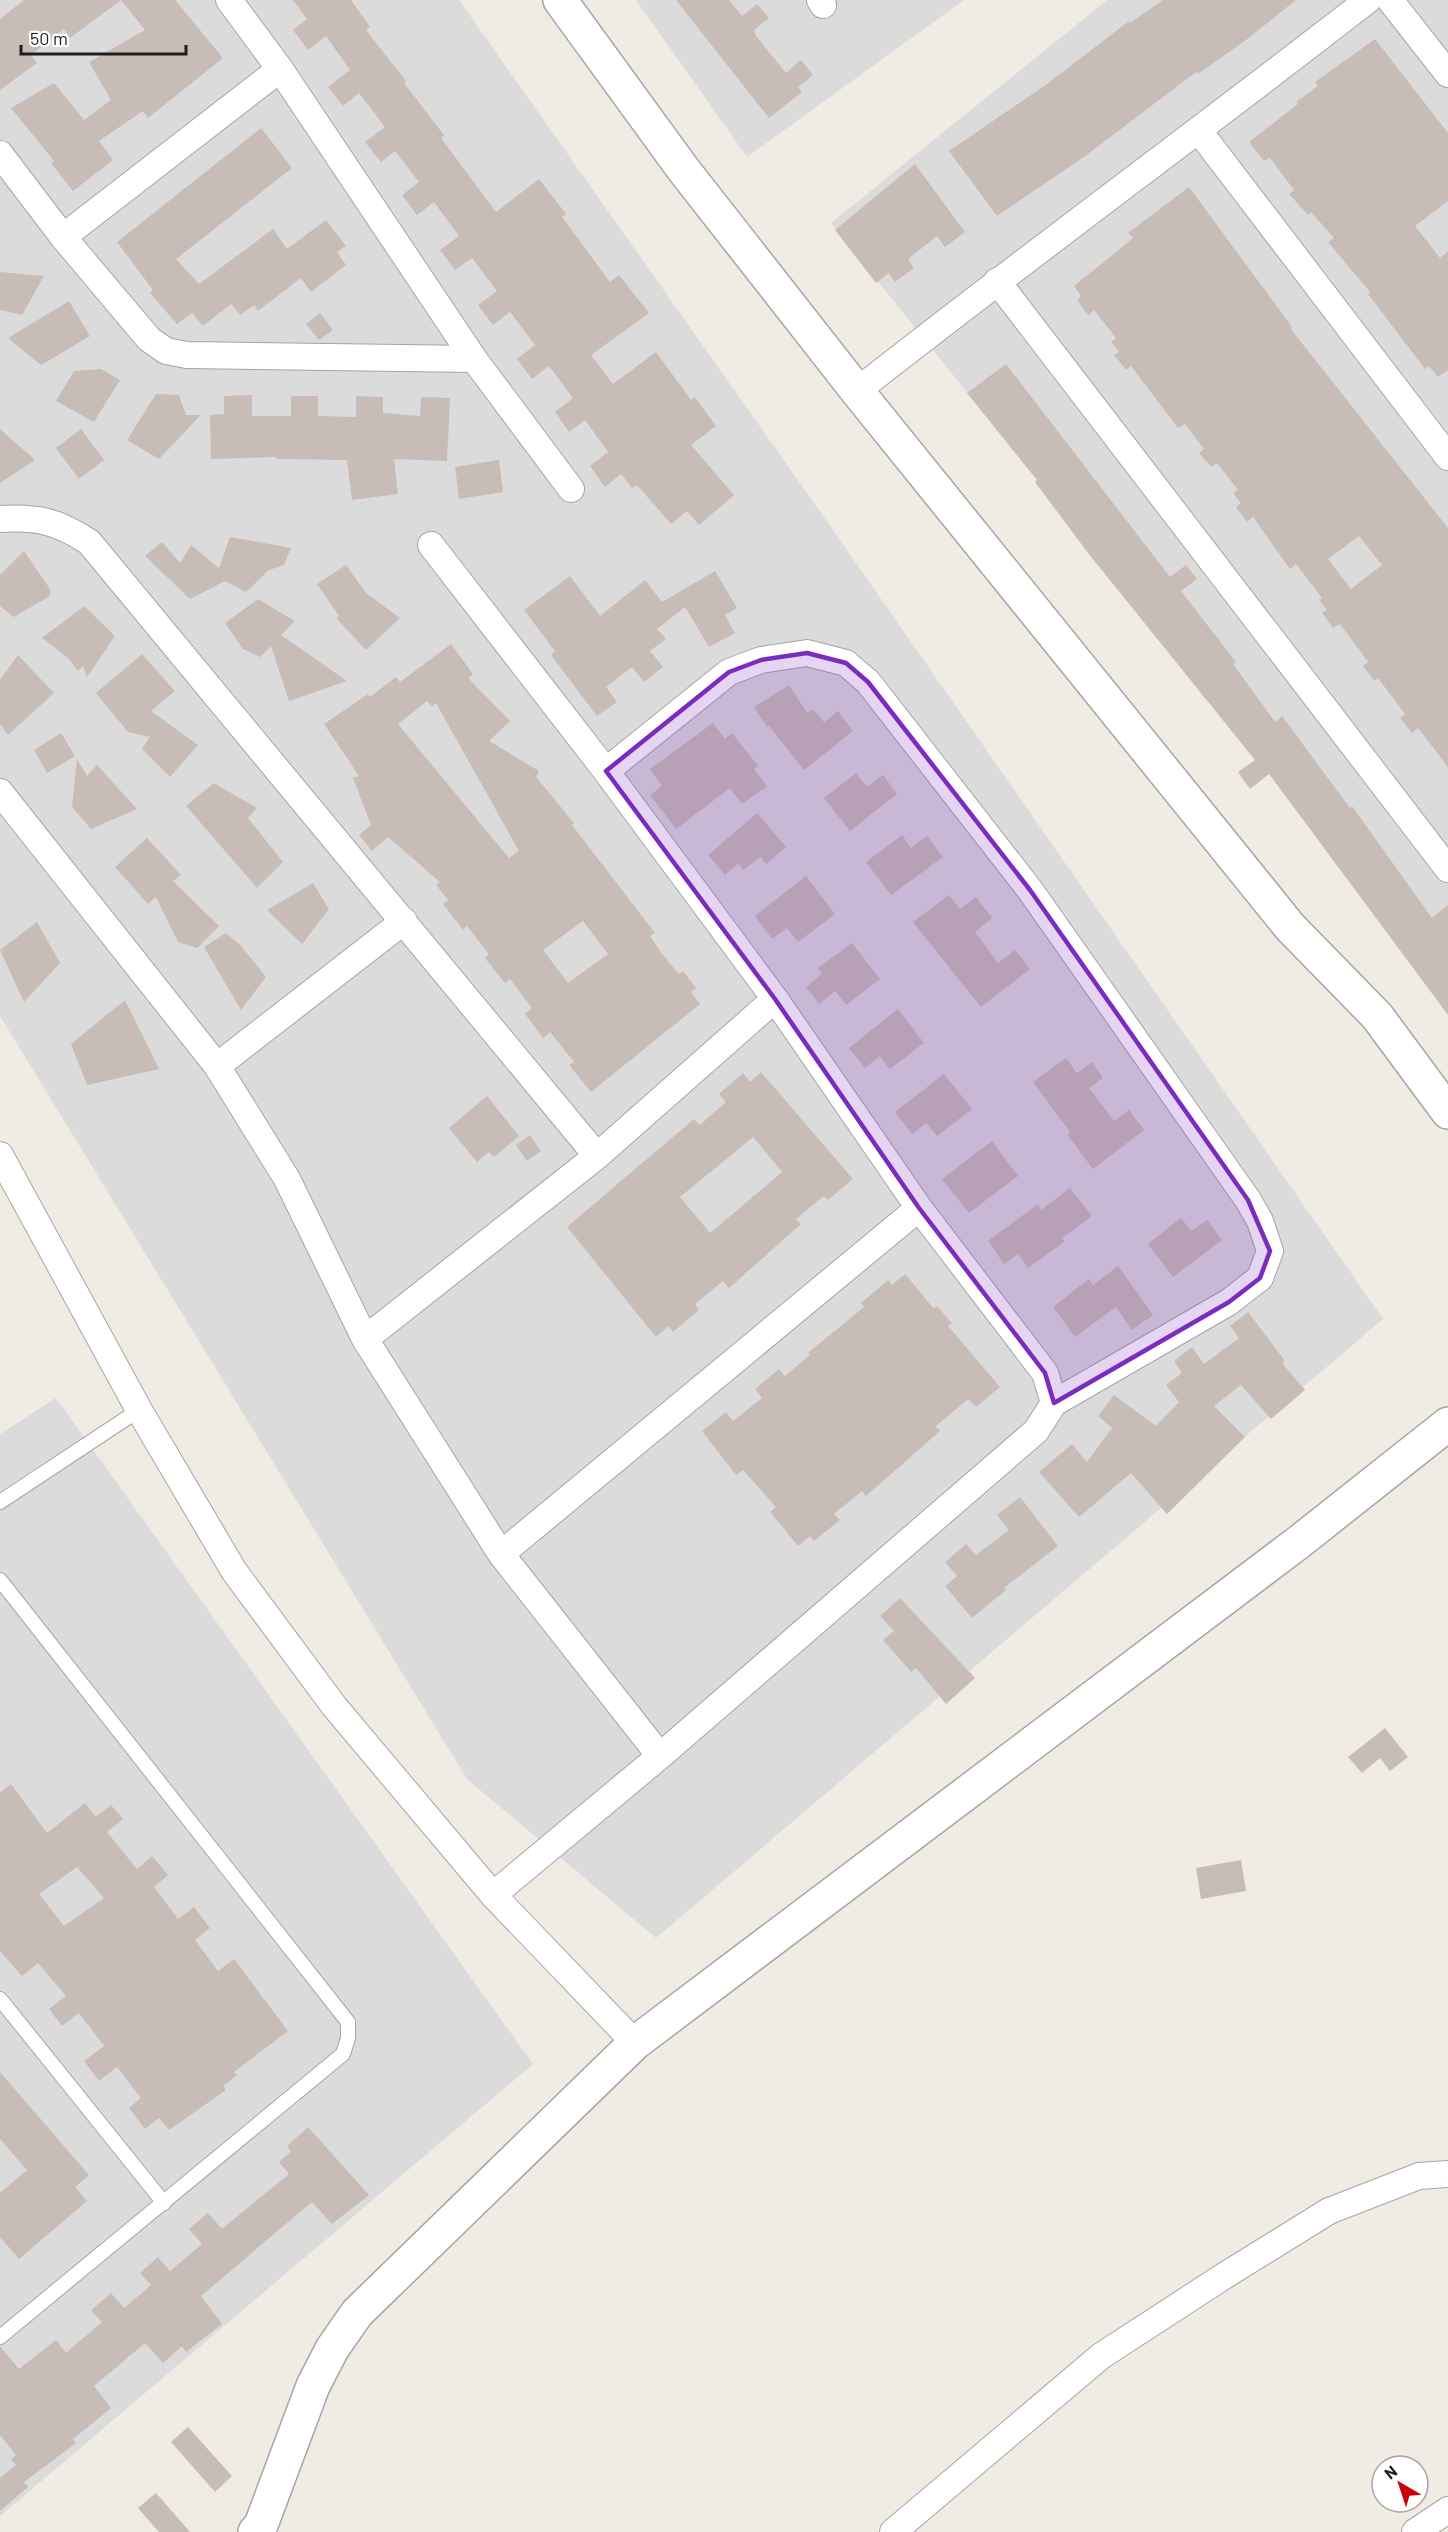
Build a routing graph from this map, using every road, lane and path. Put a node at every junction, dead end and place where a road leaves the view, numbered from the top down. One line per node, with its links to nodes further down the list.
1 (230, 0): 5 (street)
2 (560, 0): 12 (street)
3 (1368, 0): 7 (street)
4 (1390, 0): 6 (street)
5 (280, 69): 9 (street); 11 (street)
6 (1448, 74)
7 (1199, 131): 10 (street); 13 (street)
8 (0, 154): 9 (street)
9 (63, 237): 11 (street)
10 (997, 281): 12 (street); 19 (street)
11 (474, 359): 14 (street)
12 (857, 391): 23 (street)
13 (1448, 457)
14 (571, 489)
15 (0, 519): 20 (street)
16 (431, 545): 17 (street)
17 (606, 771): 21 (street); 28 (street)
18 (0, 792): 22 (street)
19 (1448, 869)
20 (404, 921): 22 (street); 25 (street)
21 (775, 999): 25 (street); 26 (street)
22 (217, 1066): 27 (street)
23 (1448, 1112)
24 (0, 1155): 29 (street)
25 (597, 1156): 27 (street)
26 (919, 1208): 28 (street); 32 (street)
27 (365, 1339): 32 (street)
28 (1054, 1403): 34 (street)
29 (139, 1410): 31 (lane); 35 (street)
30 (1448, 1424): 37 (street)
31 (0, 1502)
32 (501, 1554): 34 (street)
33 (0, 1580): 39 (lane)
34 (660, 1756): 35 (street)
35 (493, 1895): 37 (street)
36 (1, 2001): 39 (lane)
37 (635, 2043): 42 (street)
38 (1448, 2174): 43 (street)
39 (164, 2203): 40 (lane)
40 (0, 2337)
41 (1448, 2510): 44 (street)
42 (261, 2530)
43 (893, 2532)
44 (1415, 2532)

